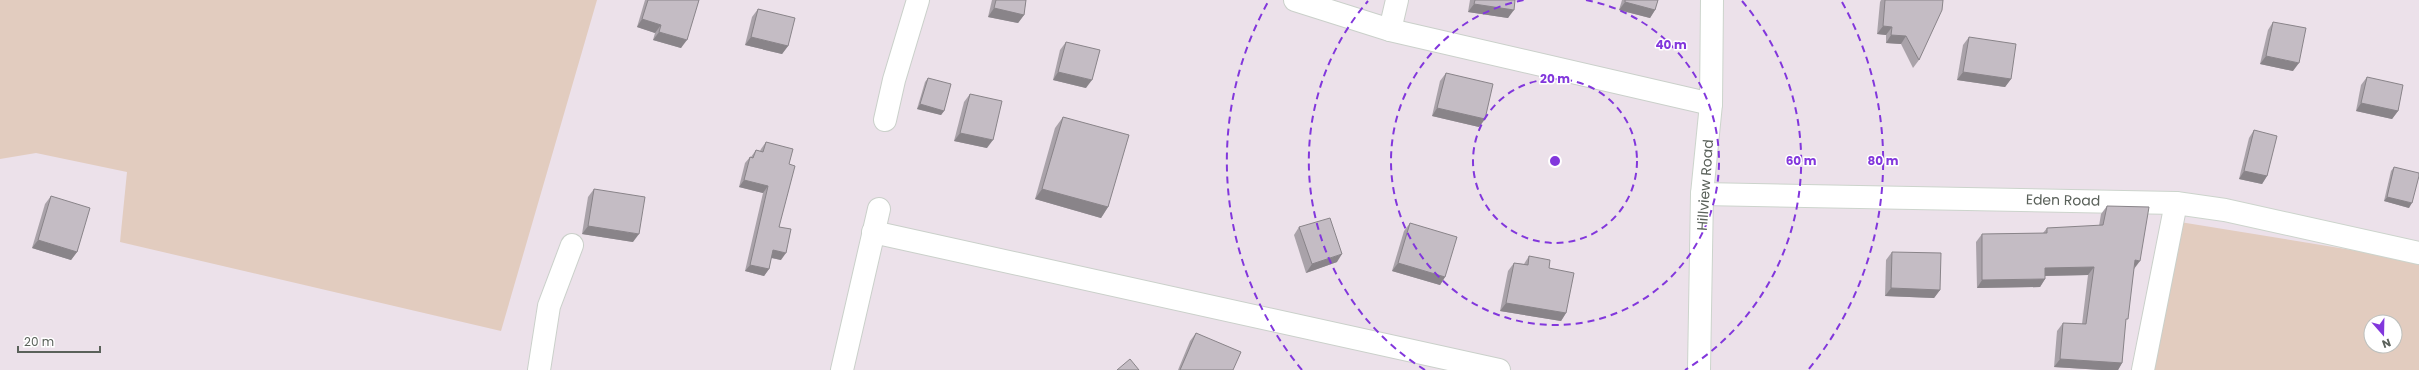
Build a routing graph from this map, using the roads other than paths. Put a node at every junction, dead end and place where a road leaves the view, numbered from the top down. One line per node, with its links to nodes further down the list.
1 (918, 0): 7 (street)
2 (1295, 0): 5 (street)
3 (1397, 0): 5 (street)
4 (1712, 0): 6 (street, Hillview Road)
5 (1390, 30): 6 (street)
6 (1711, 104): 8 (street, Hillview Road)
7 (885, 120)
8 (1702, 194): 9 (street, Eden Road); 17 (street, Hillview Road)
9 (2176, 203): 13 (street, Eden Road); 18 (street)
10 (879, 209): 11 (street)
11 (873, 232): 15 (street); 16 (street)
12 (572, 245): 14 (street)
13 (2419, 253)
14 (539, 370)
15 (842, 370)
16 (1499, 370)
17 (1699, 370)
18 (2143, 370)

